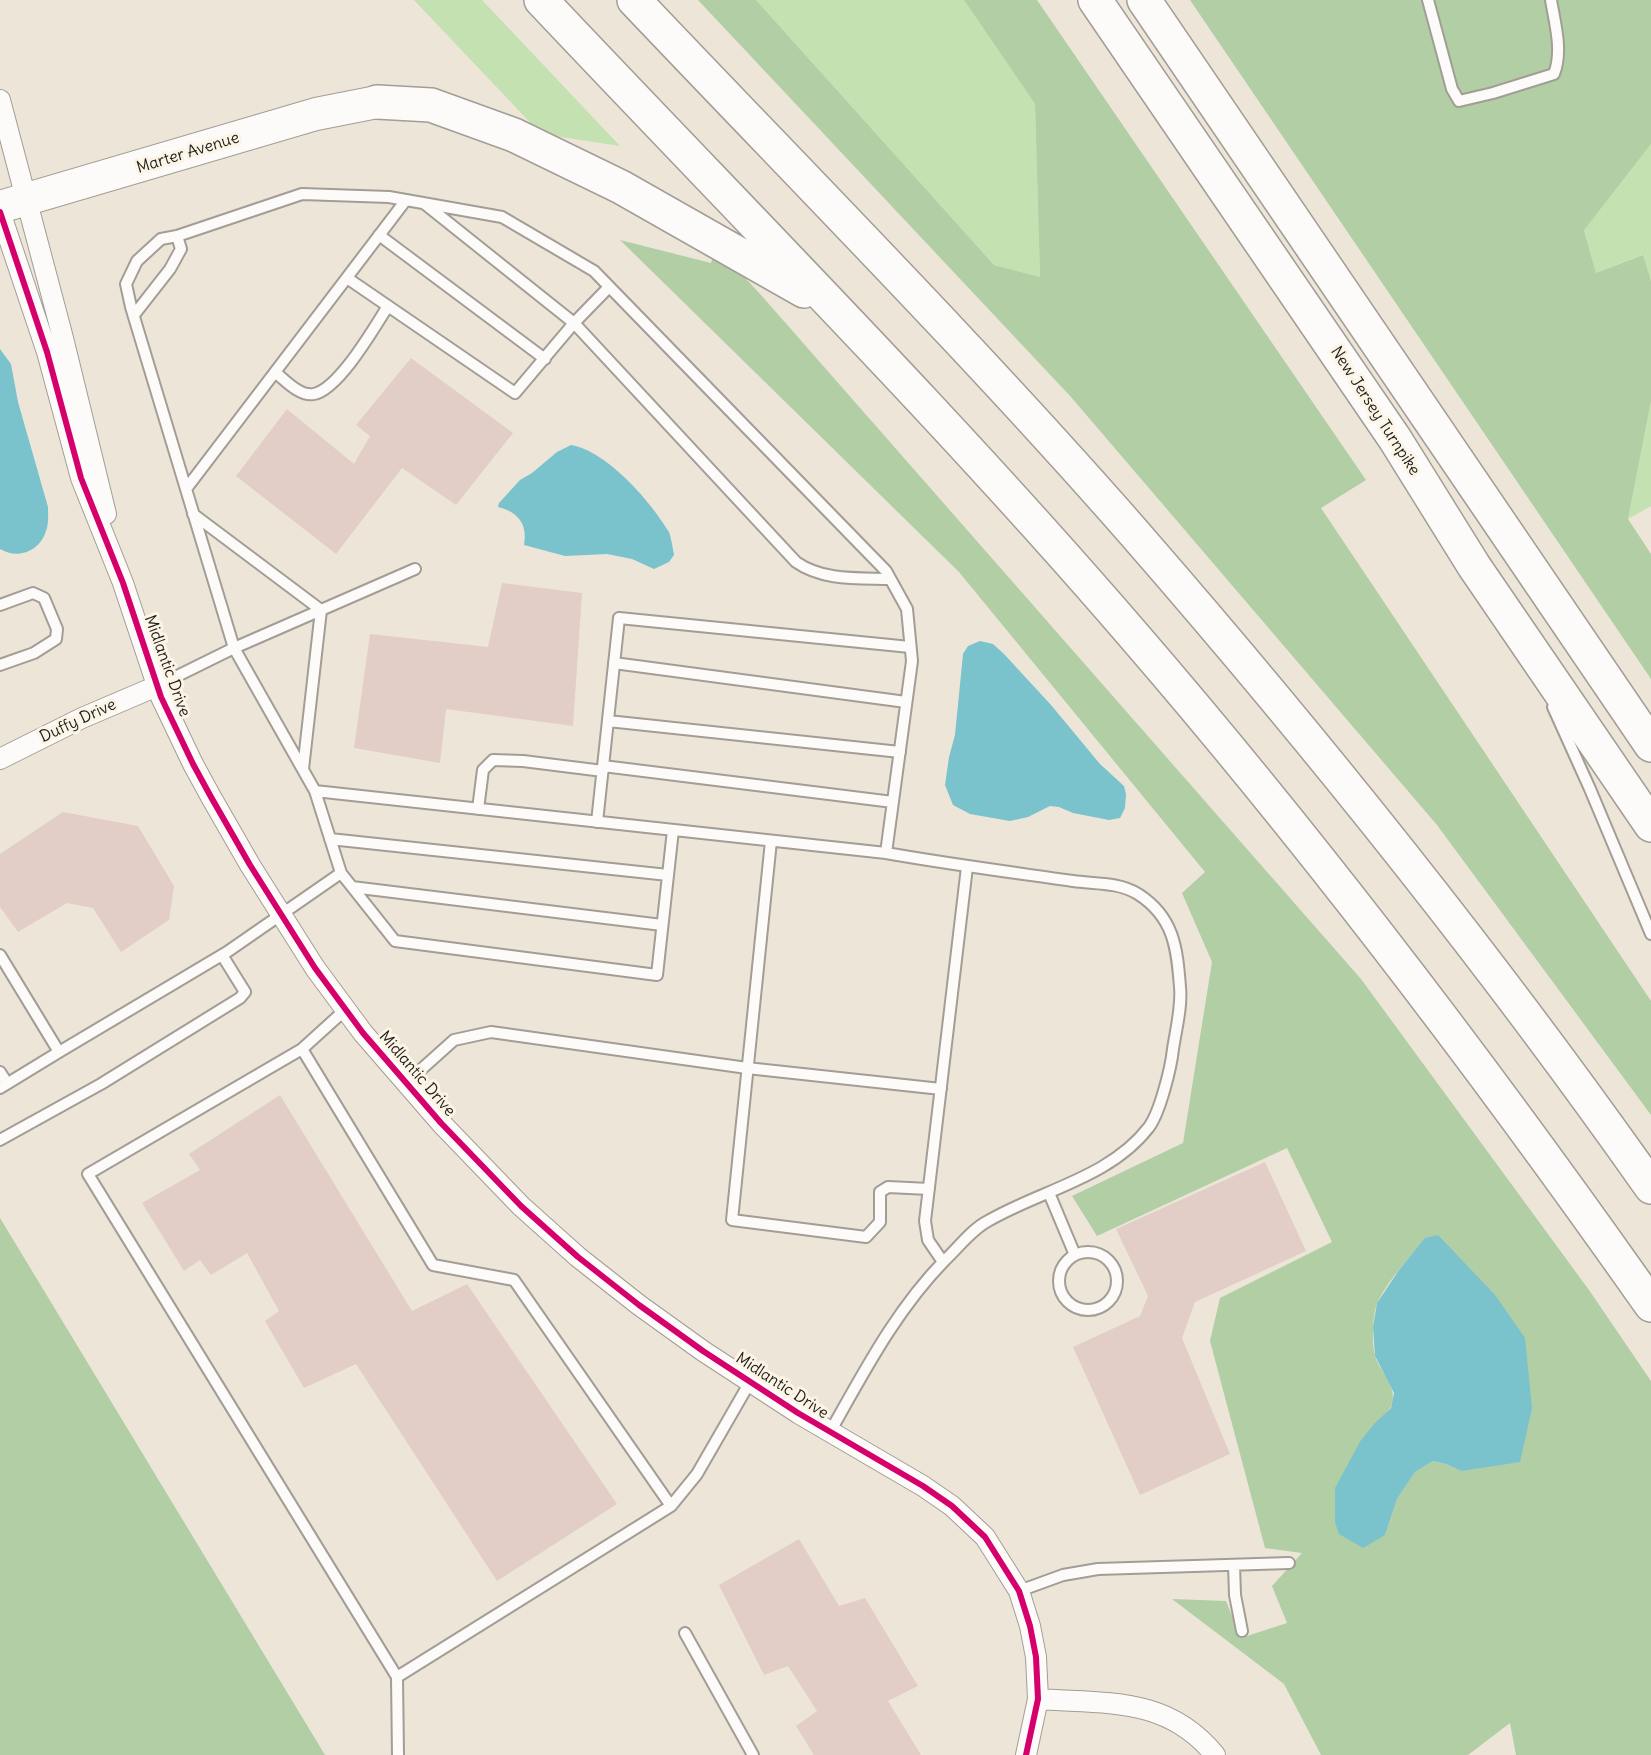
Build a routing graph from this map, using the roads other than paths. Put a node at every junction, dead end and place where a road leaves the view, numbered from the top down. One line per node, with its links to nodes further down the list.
1 (541, 0): 17 (highway)
2 (634, 0): 69 (highway)
3 (1095, 0): 29 (highway, New Jersey Turnpike)
4 (1144, 0): 37 (highway)
5 (1428, 0): 6 (lane)
6 (1551, 0)
7 (0, 100): 11 (street, Midlantic Drive)
8 (377, 102): 11 (main road, Marter Avenue); 17 (highway)
9 (406, 200): 10 (lane); 12 (lane); 13 (lane)
10 (423, 203): 15 (lane); 19 (lane)
11 (9, 206): 26 (street, Midlantic Drive); 26 (street, Midlantic Drive)
12 (379, 235): 14 (lane); 20 (lane)
13 (177, 236): 18 (lane); 18 (lane)
14 (347, 278): 16 (lane); 21 (lane)
15 (609, 287): 19 (lane); 25 (lane)
16 (388, 306): 20 (lane); 21 (lane)
17 (835, 308): 74 (highway)
18 (134, 315): 22 (lane)
19 (574, 323): 20 (lane); 25 (lane)
20 (545, 359)
21 (275, 372): 22 (lane)
22 (186, 489): 23 (lane)
23 (193, 514): 28 (lane); 31 (lane)
24 (415, 569): 28 (lane)
25 (890, 579): 30 (lane)
26 (123, 583): 34 (street, Midlantic Drive)
27 (0, 605): 33 (lane)
28 (321, 610): 31 (lane); 40 (lane)
29 (1518, 630): 46 (highway, New Jersey Turnpike); 57 (lane)
30 (910, 647): 32 (lane); 35 (lane)
31 (234, 648): 34 (lane); 40 (lane)
32 (614, 663): 35 (lane); 36 (lane)
33 (0, 665)
34 (157, 686): 39 (street, Duffy Drive); 55 (street, Midlantic Drive)
35 (906, 702): 38 (lane)
36 (608, 721): 38 (lane); 41 (lane)
37 (1651, 745)
38 (900, 753): 43 (lane)
39 (0, 759)
40 (303, 769): 42 (lane)
41 (603, 769): 43 (lane); 44 (lane); 45 (lane)
42 (315, 791): 44 (lane); 48 (lane)
43 (893, 802): 50 (lane)
44 (478, 809): 45 (lane)
45 (597, 822): 47 (lane)
46 (1651, 825)
47 (673, 830): 49 (lane); 53 (lane)
48 (330, 839): 52 (lane); 53 (lane)
49 (771, 841): 50 (lane); 63 (lane)
50 (886, 853): 51 (lane)
51 (967, 867): 67 (lane); 71 (lane)
52 (341, 873): 54 (lane); 55 (lane)
53 (668, 875): 56 (lane)
54 (352, 887): 56 (lane); 56 (lane)
55 (280, 914): 59 (lane); 60 (street, Midlantic Drive)
56 (662, 925)
57 (1651, 934)
58 (0, 955): 62 (lane)
59 (222, 955): 62 (lane); 68 (lane)
60 (345, 1010): 61 (lane); 65 (street, Midlantic Drive)
61 (302, 1049): 77 (lane); 83 (lane)
62 (59, 1052): 66 (lane)
63 (747, 1068): 65 (lane); 67 (lane); 70 (lane)
64 (0, 1072): 66 (lane)
65 (406, 1083): 75 (street, Midlantic Drive)
66 (4, 1085)
67 (941, 1089): 70 (lane)
68 (0, 1140)
69 (1651, 1188)
70 (929, 1189): 73 (lane)
71 (1049, 1193): 72 (lane); 73 (lane)
72 (1075, 1255): 72 (lane)
73 (943, 1262): 76 (lane)
74 (1651, 1305)
75 (750, 1382): 76 (street, Midlantic Drive); 77 (lane)
76 (830, 1432): 80 (street, Midlantic Drive)
77 (671, 1506): 83 (lane)
78 (1289, 1563): 79 (lane)
79 (1234, 1565): 80 (lane); 81 (lane)
80 (1018, 1591): 84 (street, Midlantic Drive)
81 (1242, 1631)
82 (684, 1633): 86 (lane)
83 (397, 1677): 85 (lane)
84 (1038, 1699): 87 (street, Midlantic Drive); 88 (street)
85 (398, 1755)
86 (753, 1755)
87 (1026, 1755)
88 (1215, 1755)

